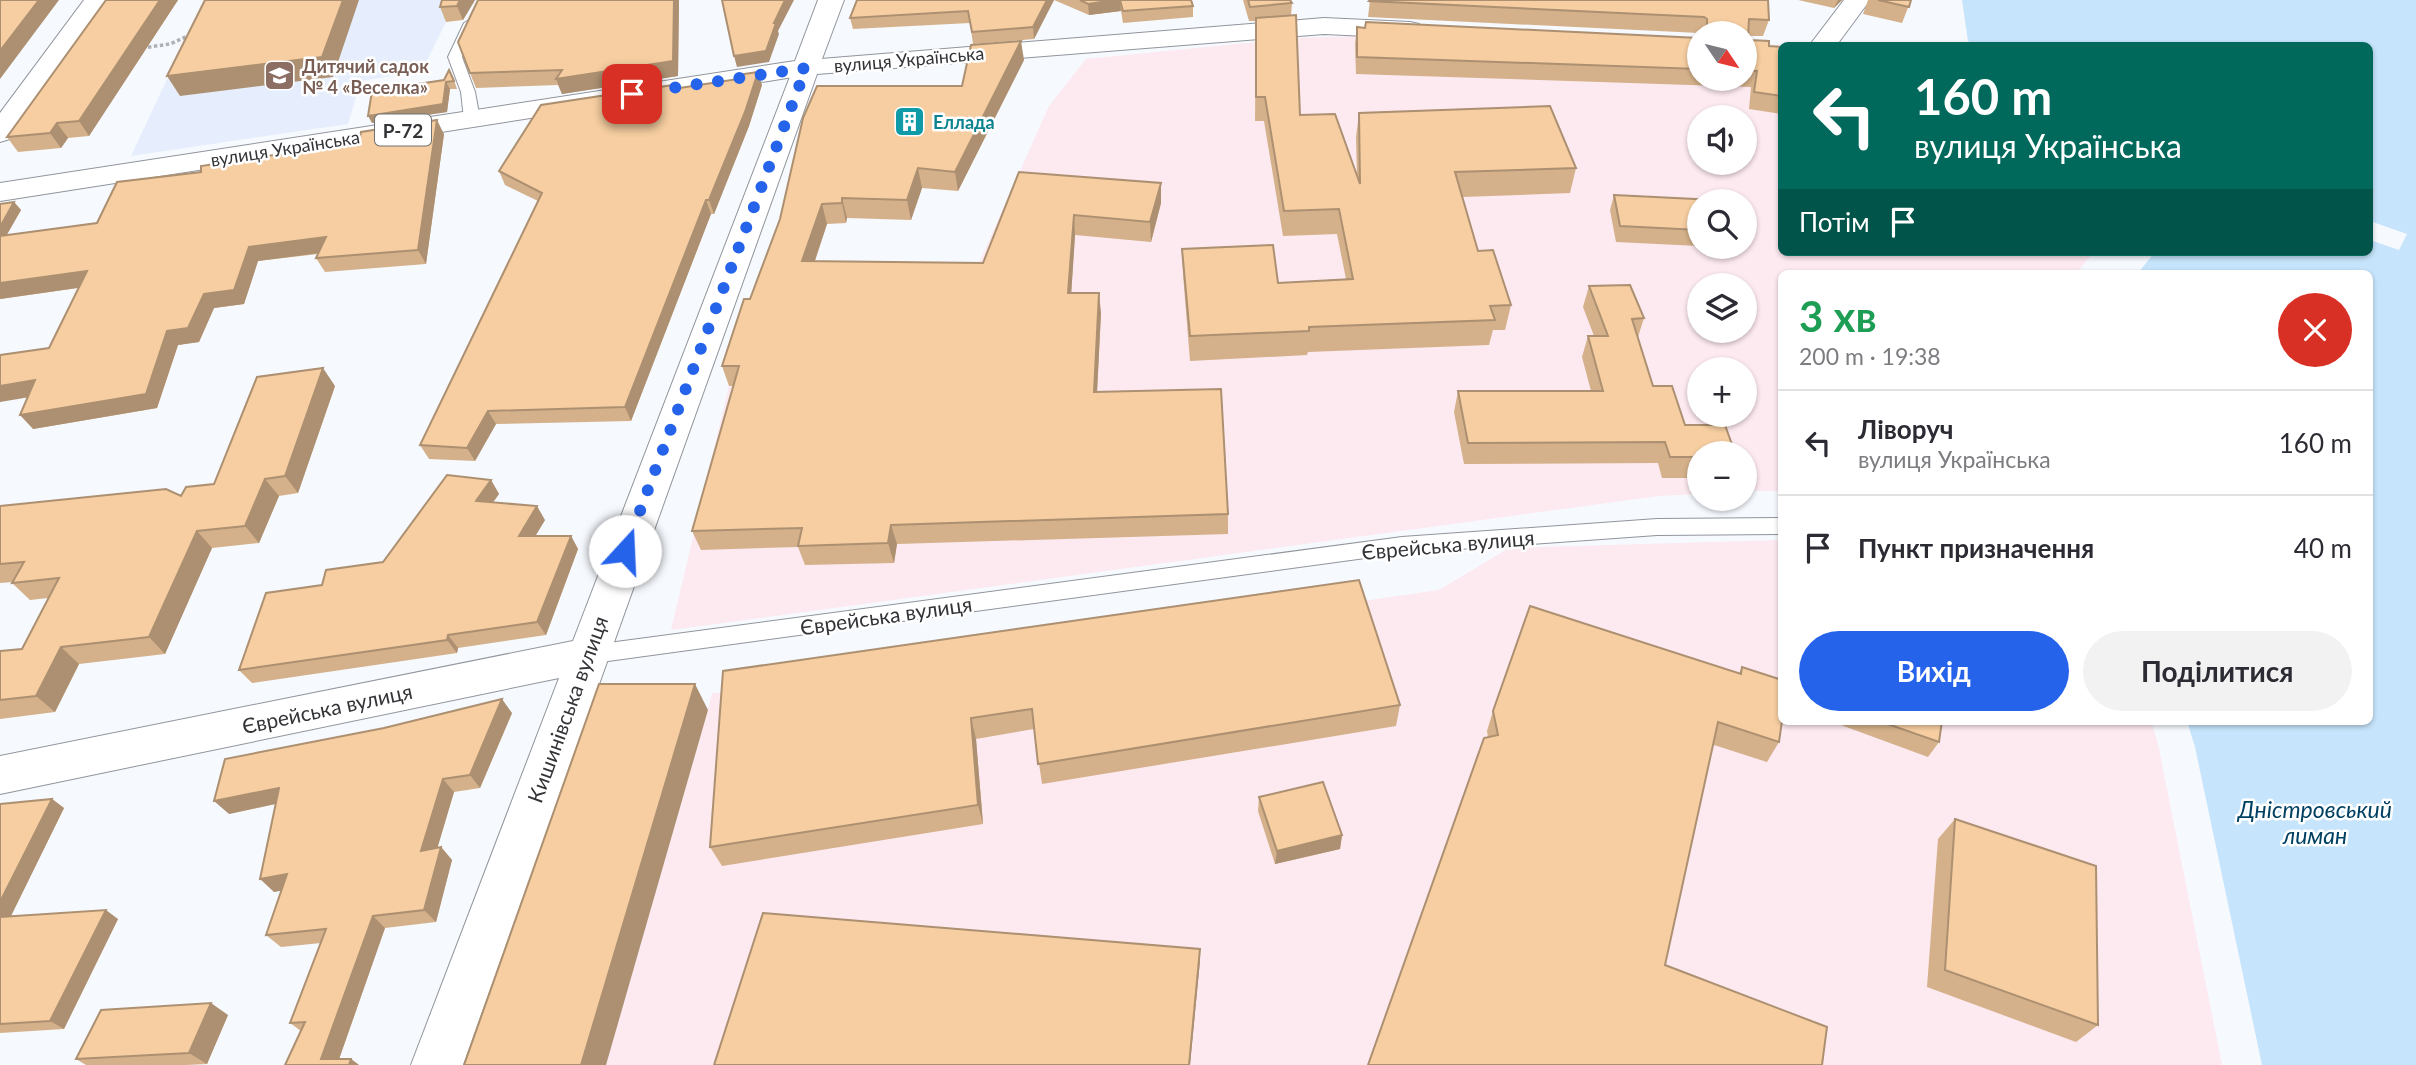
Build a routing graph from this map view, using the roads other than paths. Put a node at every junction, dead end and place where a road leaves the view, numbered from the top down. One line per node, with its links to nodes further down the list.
1 (97, 0): 11 (street)
2 (831, 0): 9 (street, Кишинівська вулиця)
3 (1336, 0): 6 (street)
4 (1857, 0): 8 (street)
5 (475, 14): 10 (lane)
6 (1324, 26): 7 (street, вулиця Українська); 9 (street, вулиця Українська)
7 (1435, 31)
8 (1825, 42)
9 (806, 68): 10 (street, вулиця Українська / Р-72); 14 (street, Кишинівська вулиця)
10 (472, 119): 12 (street, вулиця Українська / Р-72)
11 (0, 133)
12 (0, 192)
13 (1778, 526): 14 (lane, Єврейська вулиця)
14 (586, 655): 15 (street, Єврейська вулиця); 16 (street, Кишинівська вулиця)
15 (0, 775)
16 (437, 1065)

